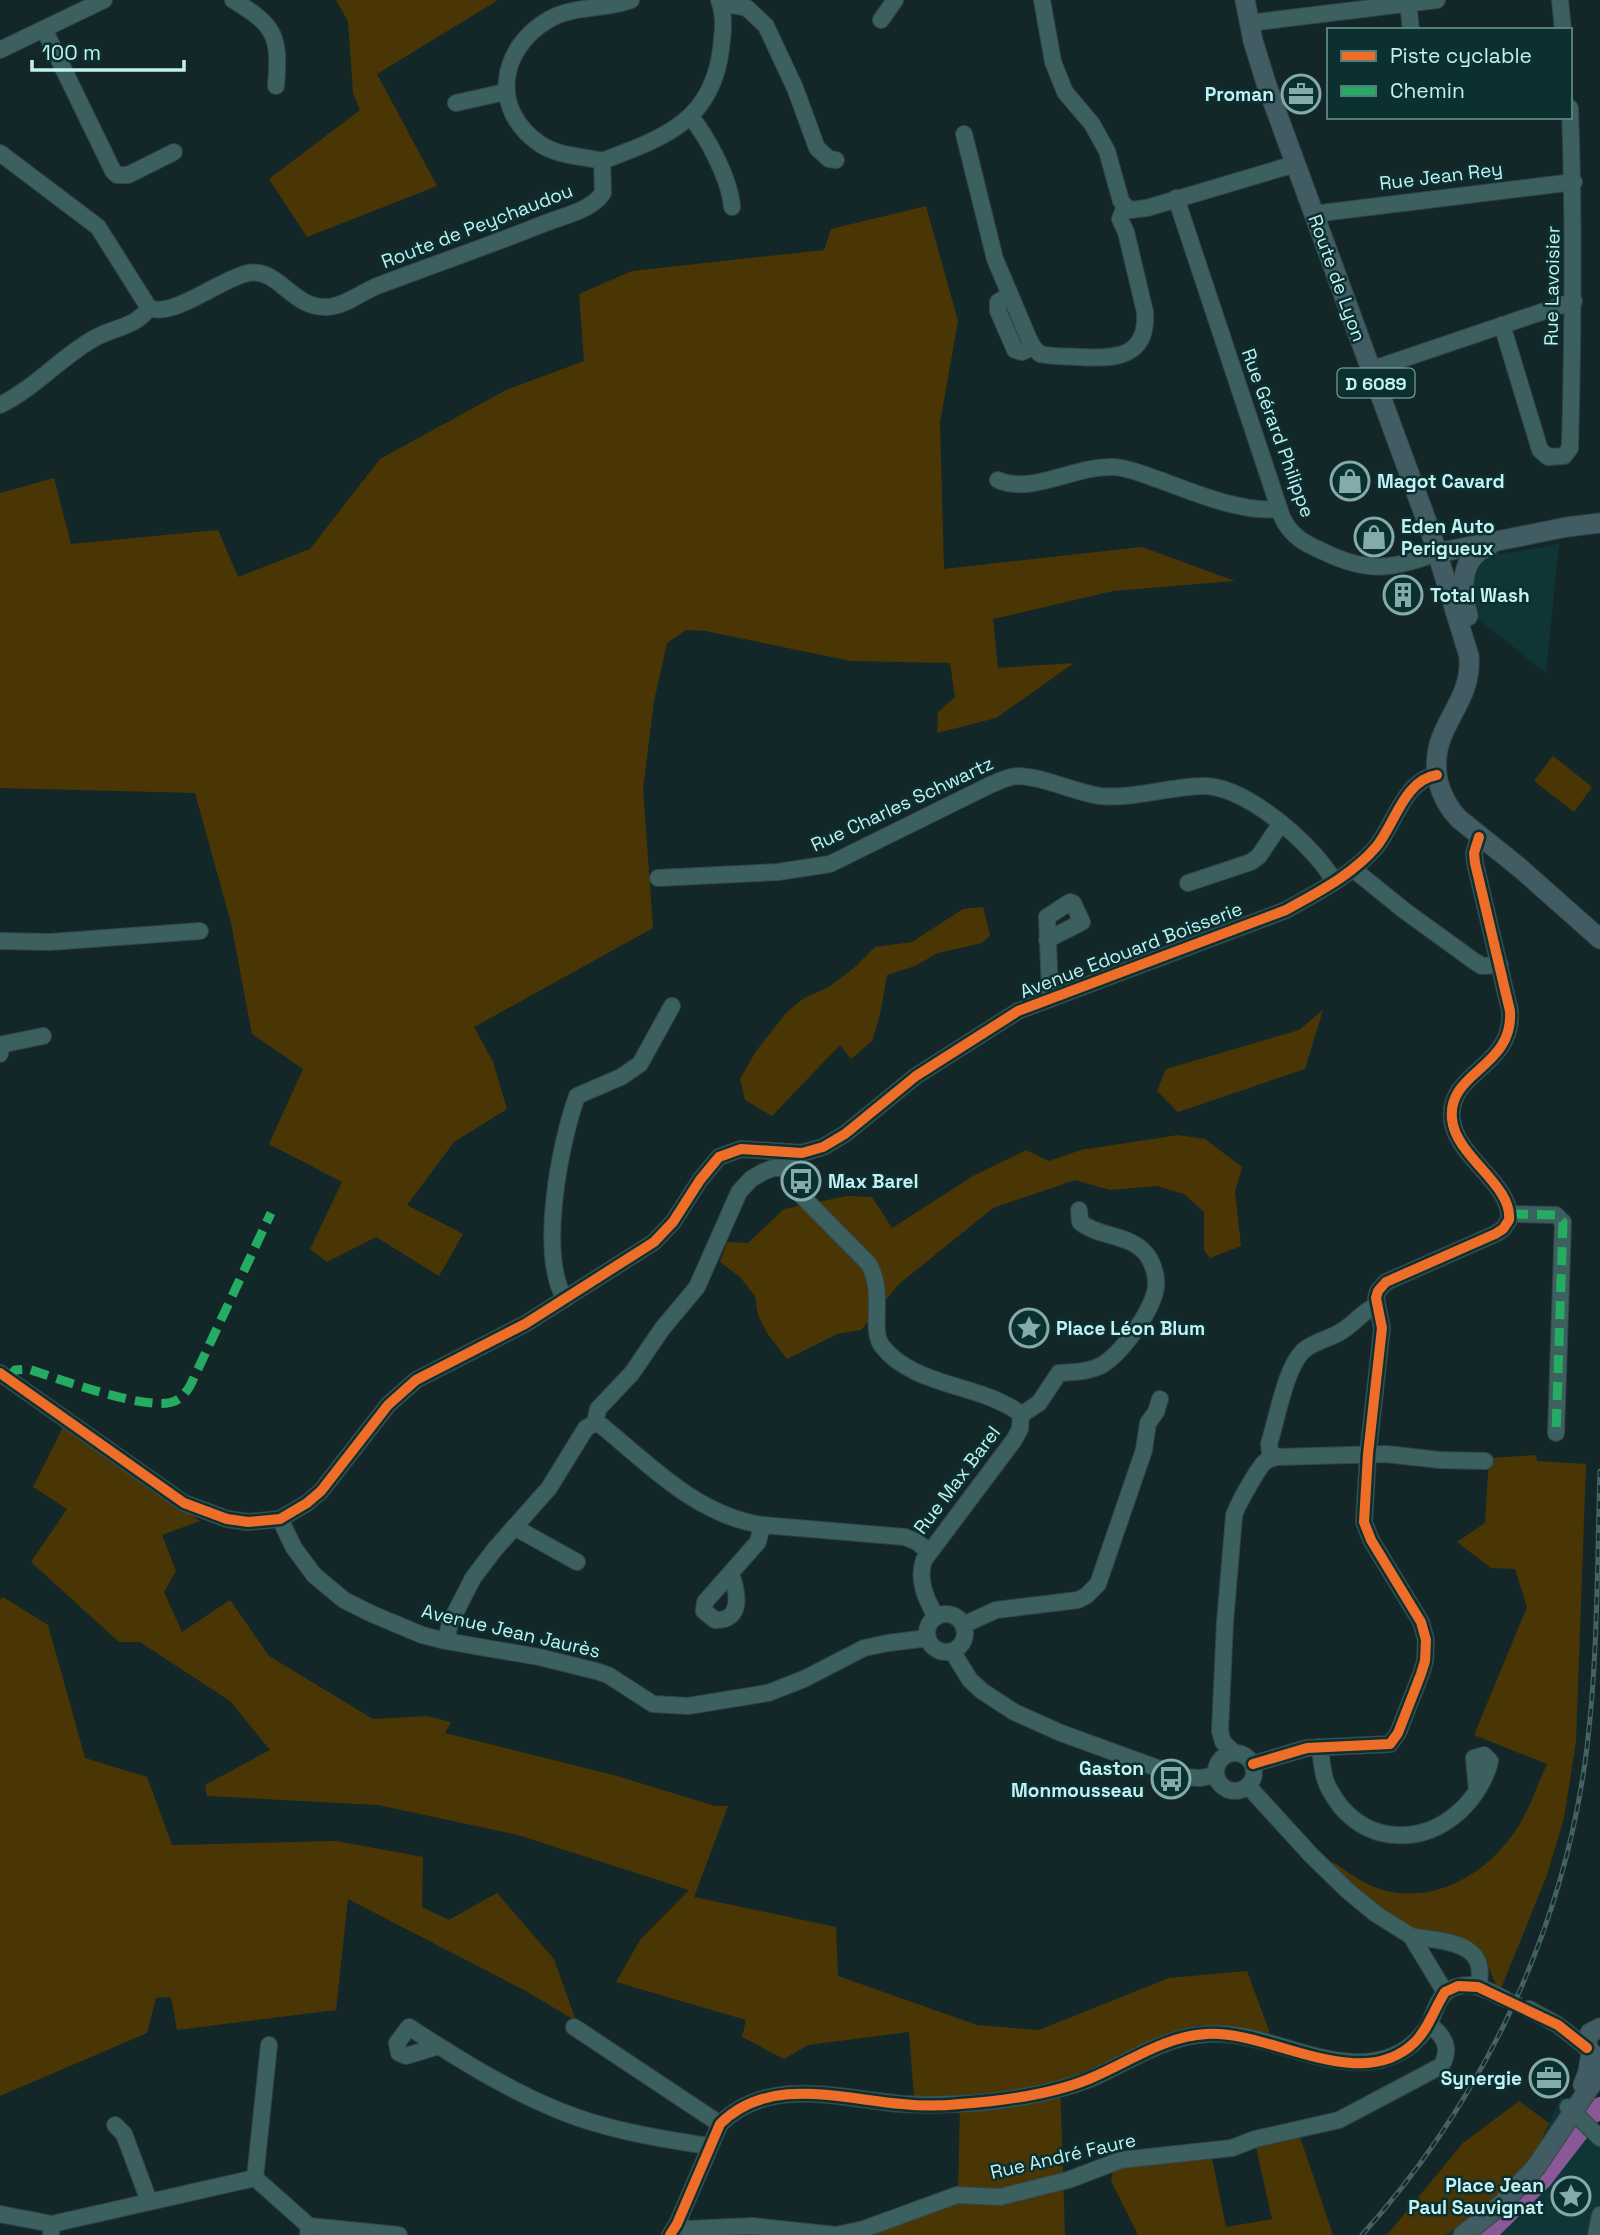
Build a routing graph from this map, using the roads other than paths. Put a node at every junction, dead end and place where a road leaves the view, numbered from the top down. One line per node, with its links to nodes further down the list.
1 (104, 0): 15 (street)
2 (233, 0): 17 (street)
3 (631, 0): 18 (street)
4 (895, 0): 11 (street)
5 (1042, 0): 30 (street)
6 (1245, 0): 12 (main road, Route de Lyon / D 6089)
7 (1437, 0): 10 (street)
8 (1560, 0): 14 (street)
9 (720, 4): 20 (street); 25 (street)
10 (1408, 4): 12 (street); 13 (street)
11 (881, 20)
12 (1249, 23): 27 (main road, Route de Lyon / D 6089)
13 (1411, 28)
14 (1563, 28)
15 (44, 29): 16 (street); 23 (street)
16 (0, 50)
17 (276, 86)
18 (505, 92): 19 (street); 26 (street)
19 (456, 103)
20 (691, 117): 26 (street); 31 (street)
21 (1571, 119): 28 (street, Rue Lavoisier)
22 (964, 134): 30 (street)
23 (174, 152)
24 (0, 153): 34 (street)
25 (836, 160)
26 (602, 161): 34 (street, Route de Peychaudou)
27 (1296, 164): 29 (street); 32 (main road, Route de Lyon / D 6089)
28 (1574, 182): 32 (street, Rue Jean Rey); 33 (street, Rue Lavoisier)
29 (1176, 198): 30 (street); 39 (street, Rue Gérard Philippe)
30 (1125, 206)
31 (732, 207)
32 (1313, 214): 36 (main road, Route de Lyon / D 6089)
33 (1574, 301): 35 (street); 35 (street, Rue Lavoisier)
34 (149, 308): 37 (street, Route de Peychaudou)
35 (1502, 325): 36 (street)
36 (1370, 370): 42 (main road, Route de Lyon / D 6089)
37 (0, 405)
38 (998, 480): 39 (street)
39 (1279, 509): 42 (street, Rue Gérard Philippe)
40 (1600, 523): 41 (main road)
41 (1511, 539): 42 (main road); 43 (main road)
42 (1437, 553): 43 (main road); 44 (main road, D 6089)
43 (1470, 558): 44 (main road)
44 (1467, 648): 45 (main road, D 6089)
45 (1437, 775): 47 (main road, D 6089); 49 (street, Avenue Edouard Boisserie)
46 (1281, 824): 50 (street, Rue Charles Schwartz); 51 (street, Rue Charles Schwartz); 52 (street)
47 (1479, 837): 48 (main road, D 6089); 53 (street)
48 (1496, 850): 53 (street); 55 (main road, D 6089)
49 (1353, 869): 51 (street, Avenue Edouard Boisserie); 58 (street)
50 (658, 878)
51 (1334, 881): 59 (street, Avenue Edouard Boisserie)
52 (1188, 883)
53 (1481, 885): 58 (street)
54 (200, 930): 57 (street)
55 (1600, 939)
56 (1047, 940): 59 (street)
57 (0, 941)
58 (1500, 965): 65 (street)
59 (1051, 998): 63 (street, Avenue Edouard Boisserie)
60 (672, 1006): 66 (street)
61 (43, 1036): 62 (street)
62 (0, 1054)
63 (788, 1160): 66 (street, Avenue Edouard Boisserie); 70 (street, Rue Max Barel); 71 (street)
64 (1079, 1210): 70 (street)
65 (1510, 1214): 67 (street); 72 (street)
66 (565, 1299): 76 (street, Avenue Edouard Boisserie)
67 (1377, 1306): 73 (street); 74 (street)
68 (3, 1379): 76 (street, Avenue Edouard Boisserie)
69 (1160, 1399): 84 (street)
70 (1021, 1415): 80 (street, Rue Max Barel)
71 (595, 1423): 77 (street); 78 (street)
72 (1556, 1433)
73 (1368, 1454): 74 (street); 75 (street); 88 (street)
74 (1278, 1457): 89 (street)
75 (1485, 1461)
76 (280, 1519): 86 (street, Avenue Jean Jaurès)
77 (762, 1525): 80 (street); 82 (street)
78 (514, 1527): 81 (street); 86 (street)
79 (898, 1528): 80 (street)
80 (923, 1547): 83 (street, Rue Max Barel)
81 (577, 1562)
82 (731, 1574)
83 (936, 1617): 84 (street); 85 (street)
84 (963, 1625): 87 (street)
85 (928, 1638): 86 (street, Avenue Jean Jaurès); 87 (street)
86 (446, 1641)
87 (952, 1651): 91 (street)
88 (1320, 1747): 90 (street); 93 (street)
89 (1233, 1752): 90 (street); 91 (street)
90 (1253, 1764): 92 (street)
91 (1216, 1775): 92 (street)
92 (1248, 1786): 94 (street)
93 (1477, 1791)
94 (1411, 1936): 95 (street); 96 (street)
95 (1478, 1987): 96 (street); 97 (street)
96 (1445, 1992): 99 (street)
97 (1506, 1999)
98 (1529, 2009): 101 (street)
99 (1429, 2024): 106 (street); 114 (street, Rue André Faure)
100 (574, 2026): 106 (street)
101 (1595, 2040): 105 (main road)
102 (269, 2045): 110 (street)
103 (439, 2046): 109 (street)
104 (1600, 2072): 105 (main road)
105 (1571, 2110): 108 (street); 118 (main road)
106 (720, 2124): 109 (street)
107 (115, 2125): 111 (street)
108 (1600, 2138)
109 (708, 2149): 114 (street)
110 (255, 2178): 111 (street); 116 (street)
111 (149, 2201): 115 (street)
112 (0, 2214): 115 (street)
113 (1600, 2216): 119 (street)
114 (674, 2229)
115 (51, 2230)
116 (308, 2230): 117 (street)
117 (399, 2235)
118 (1463, 2235)
119 (1596, 2235)

